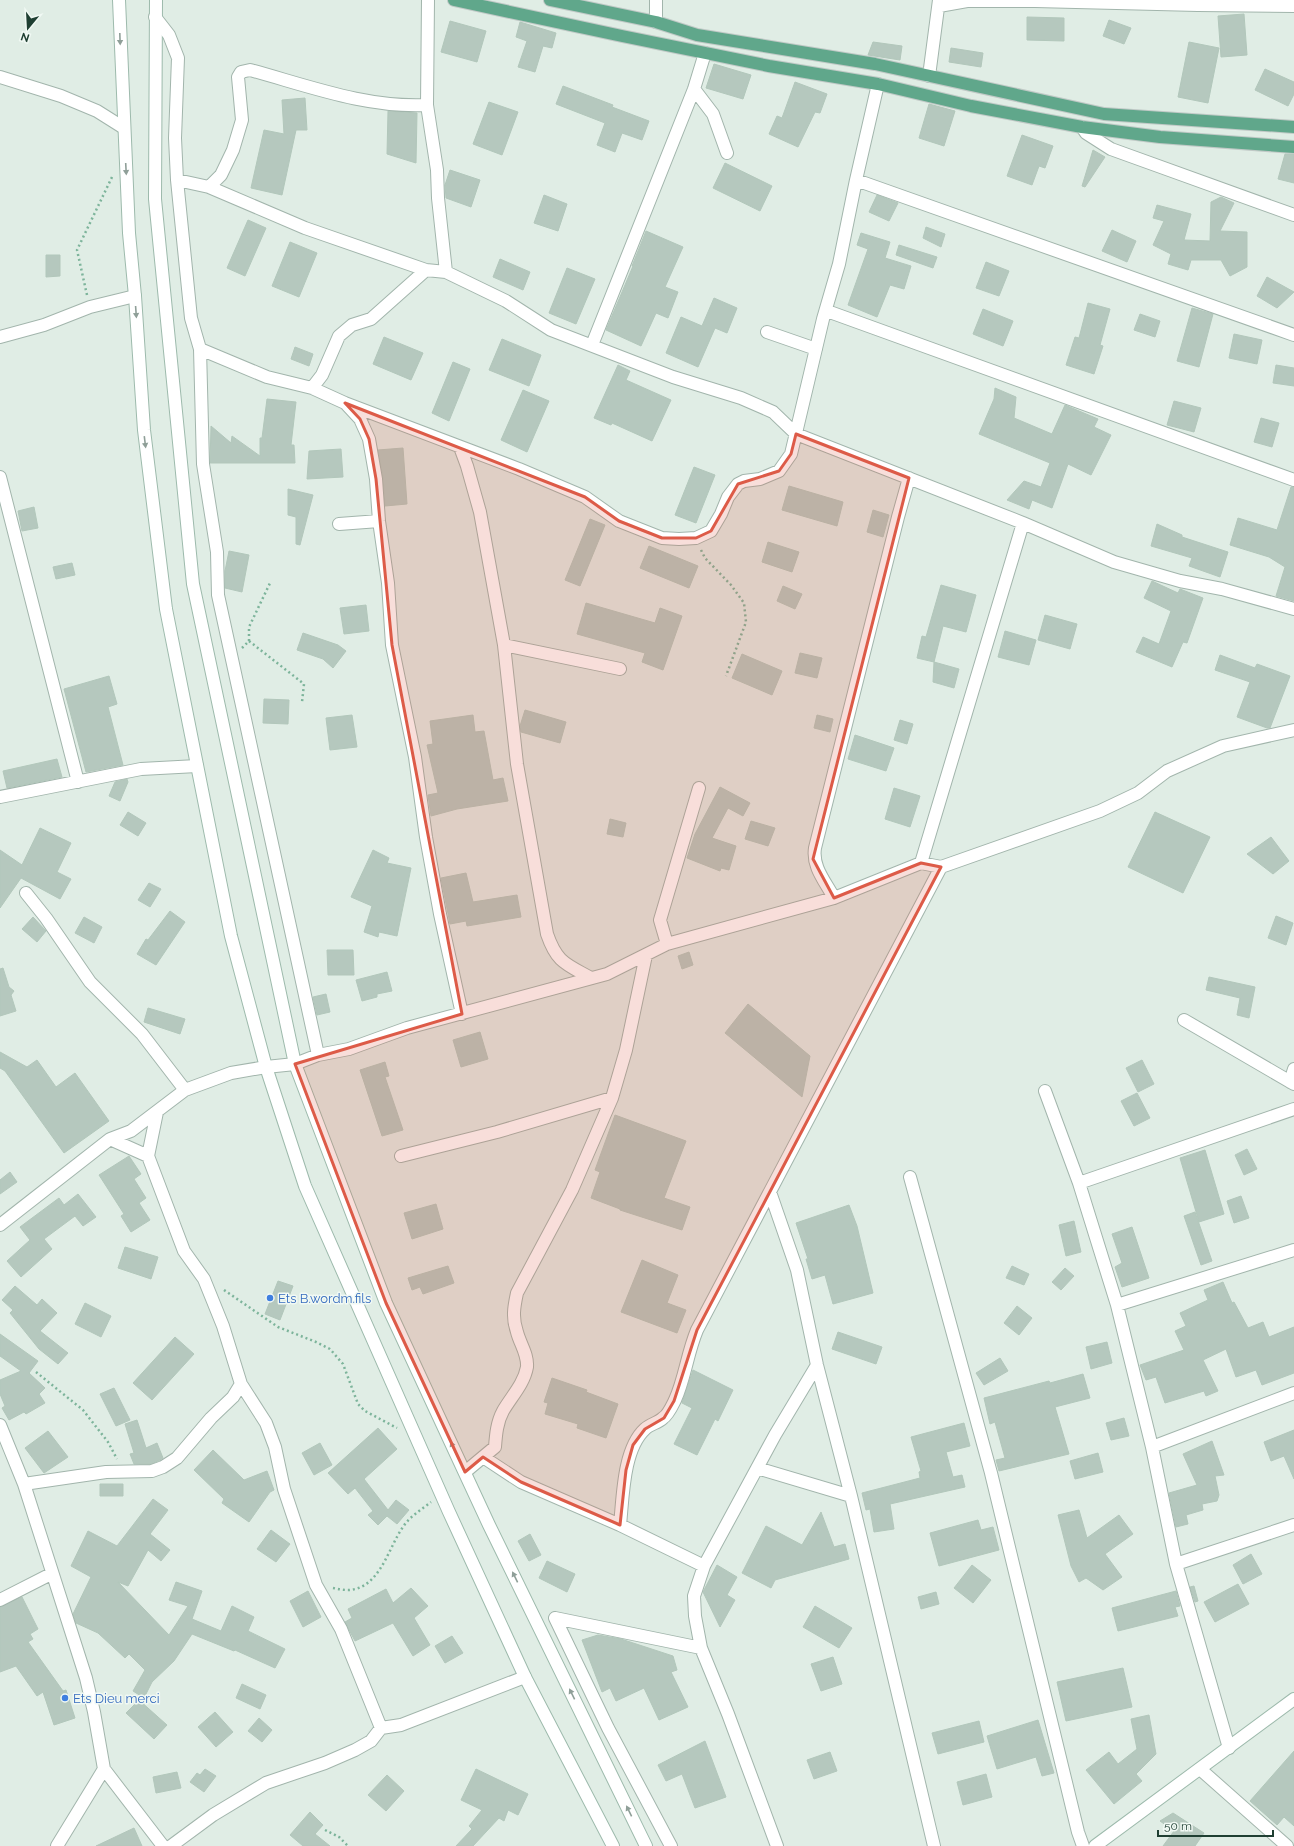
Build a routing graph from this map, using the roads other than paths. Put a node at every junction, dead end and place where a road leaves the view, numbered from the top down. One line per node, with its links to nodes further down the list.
1 (119, 0): 20 (street, one-way to 20)
2 (156, 0): 10 (street)
3 (428, 0): 17 (street)
4 (454, 0): 12 (main road)
5 (550, 0): 11 (main road)
6 (656, 0): 11 (street)
7 (1198, 2): 8 (street); 9 (street)
8 (939, 3): 13 (street)
9 (1294, 6)
10 (155, 17): 23 (street); 65 (street)
11 (656, 22): 13 (main road)
12 (705, 53): 15 (main road); 16 (street)
13 (929, 76): 19 (main road)
14 (0, 77): 20 (street)
15 (878, 84): 18 (main road); 24 (street)
16 (694, 89): 22 (street); 34 (street)
17 (427, 105): 25 (street); 28 (street)
18 (1082, 127): 21 (main road); 26 (street)
19 (1294, 127)
20 (124, 128): 29 (street, one-way to 29)
21 (1294, 147)
22 (727, 153)
23 (177, 180): 25 (street); 35 (street)
24 (856, 180): 30 (street); 32 (street)
25 (210, 186): 27 (street)
26 (1294, 215)
27 (426, 270): 28 (street); 37 (street)
28 (446, 272): 34 (street)
29 (135, 296): 33 (street); 51 (street, one-way to 51)
30 (826, 312): 36 (street); 43 (street)
31 (767, 332): 36 (street)
32 (1294, 335)
33 (0, 338)
34 (592, 345): 39 (street)
35 (200, 349): 37 (street); 64 (street)
36 (816, 349): 39 (street)
37 (312, 388): 38 (street)
38 (345, 403): 40 (street); 44 (street)
39 (796, 434): 40 (street); 42 (street)
40 (460, 447): 48 (street)
41 (0, 477): 52 (street)
42 (910, 478): 45 (street); 58 (street)
43 (1294, 480)
44 (379, 521): 46 (street); 62 (street)
45 (1023, 523): 47 (street); 55 (street)
46 (339, 524)
47 (1294, 609)
48 (504, 645): 49 (street); 61 (street)
49 (620, 669)
50 (1294, 730): 56 (street)
51 (197, 766): 52 (street); 66 (street)
52 (78, 782): 54 (street)
53 (699, 788): 59 (street)
54 (0, 797)
55 (921, 863): 56 (street); 58 (street)
56 (941, 867): 79 (street)
57 (26, 893): 69 (street)
58 (834, 898): 59 (street)
59 (667, 944): 60 (street)
60 (646, 955): 61 (street); 71 (street)
61 (591, 978): 62 (street)
62 (462, 1014): 64 (street)
63 (1184, 1020): 68 (street)
64 (318, 1055): 65 (street)
65 (294, 1064): 66 (street); 90 (street, one-way to 65)
66 (266, 1067): 69 (street); 100 (street)
67 (1294, 1069): 68 (street)
68 (1292, 1083)
69 (185, 1090): 73 (street)
70 (1045, 1091): 78 (street)
71 (612, 1098): 76 (street); 88 (street)
72 (1294, 1109): 78 (street)
73 (157, 1112): 74 (street); 75 (street)
74 (110, 1139): 75 (street); 80 (street)
75 (148, 1156): 84 (street)
76 (401, 1156)
77 (910, 1177): 114 (street)
78 (1080, 1183): 82 (street)
79 (770, 1192): 83 (street); 93 (street)
80 (0, 1224)
81 (1294, 1250): 82 (street)
82 (1117, 1305): 87 (street)
83 (817, 1365): 89 (street); 92 (street)
84 (241, 1384): 91 (street); 102 (street)
85 (1294, 1393): 87 (street)
86 (0, 1425): 91 (street)
87 (1152, 1447): 95 (street)
88 (483, 1457): 90 (street); 93 (street)
89 (757, 1468): 92 (street); 96 (street)
90 (465, 1472): 110 (street, one-way to 90)
91 (24, 1484): 97 (street)
92 (851, 1496): 113 (street)
93 (620, 1525): 96 (street)
94 (1294, 1525): 95 (street)
95 (1176, 1564): 103 (street)
96 (704, 1566): 99 (street)
97 (51, 1574): 98 (street); 104 (street)
98 (0, 1600)
99 (701, 1648): 111 (street); 112 (street)
100 (525, 1677): 102 (street); 109 (street)
101 (1294, 1699): 103 (street)
102 (381, 1728): 108 (street)
103 (1229, 1748): 105 (street)
104 (104, 1769): 106 (street); 107 (street)
105 (1200, 1769): 115 (street); 116 (street)
106 (58, 1846)
107 (163, 1846)
108 (171, 1846)
109 (613, 1846)
110 (646, 1846)
111 (671, 1846)
112 (777, 1846)
113 (934, 1846)
114 (1083, 1846)
115 (1095, 1846)
116 (1287, 1846)

